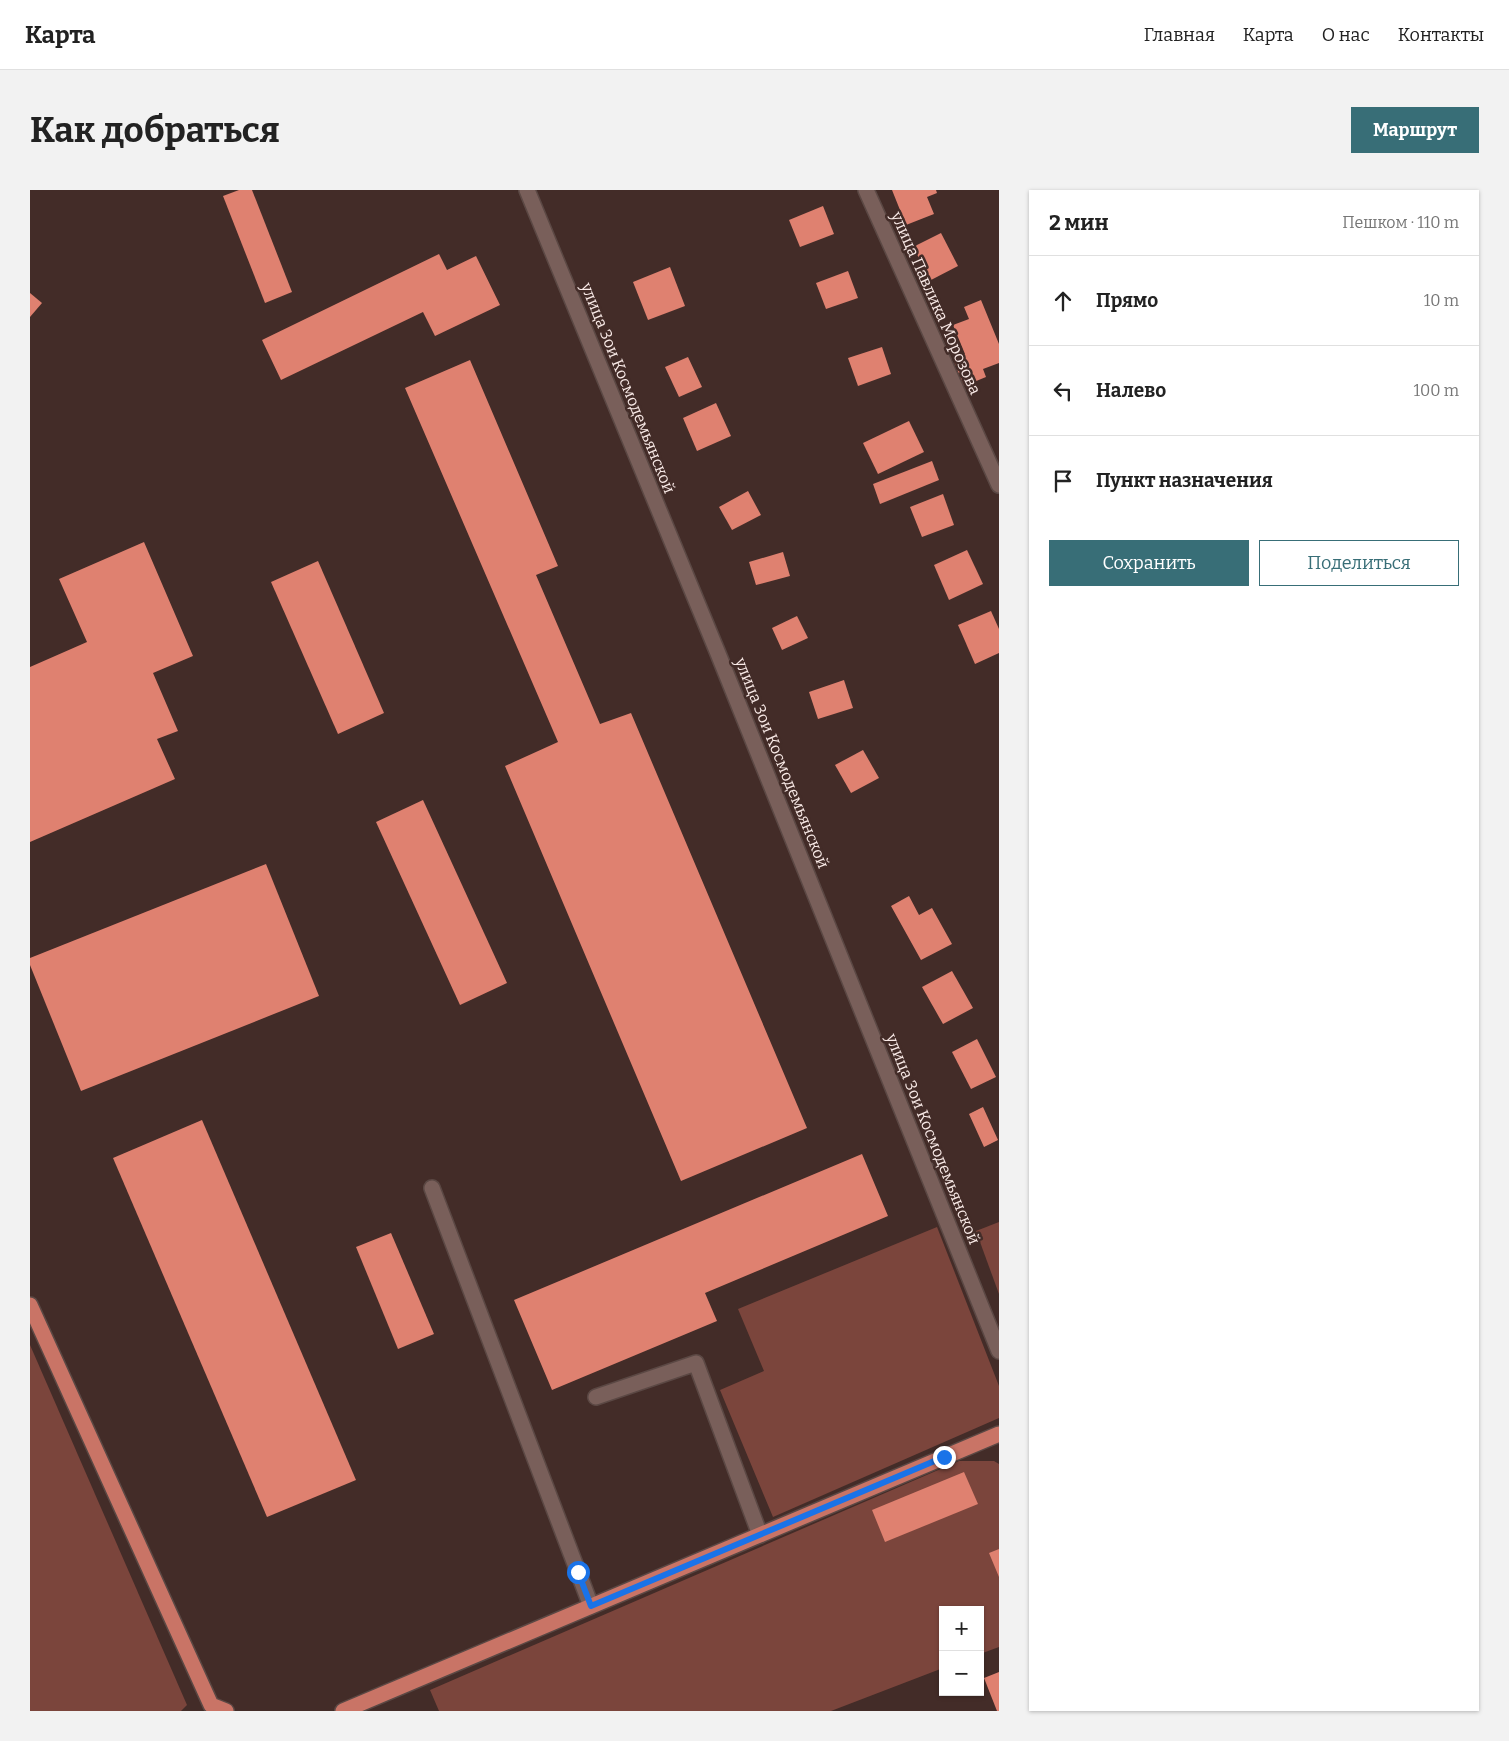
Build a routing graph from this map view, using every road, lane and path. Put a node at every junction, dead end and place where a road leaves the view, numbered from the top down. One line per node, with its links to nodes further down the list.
1 (527, 190): 6 (street, улица Зои Космодемьянской)
2 (866, 190): 3 (street, улица Павлика Морозова)
3 (999, 485)
4 (432, 1188): 10 (street)
5 (30, 1305): 11 (main road)
6 (999, 1351)
7 (596, 1397): 9 (street)
8 (999, 1434): 9 (main road)
9 (760, 1535): 10 (main road)
10 (591, 1606): 12 (main road)
11 (226, 1711)
12 (343, 1711)

